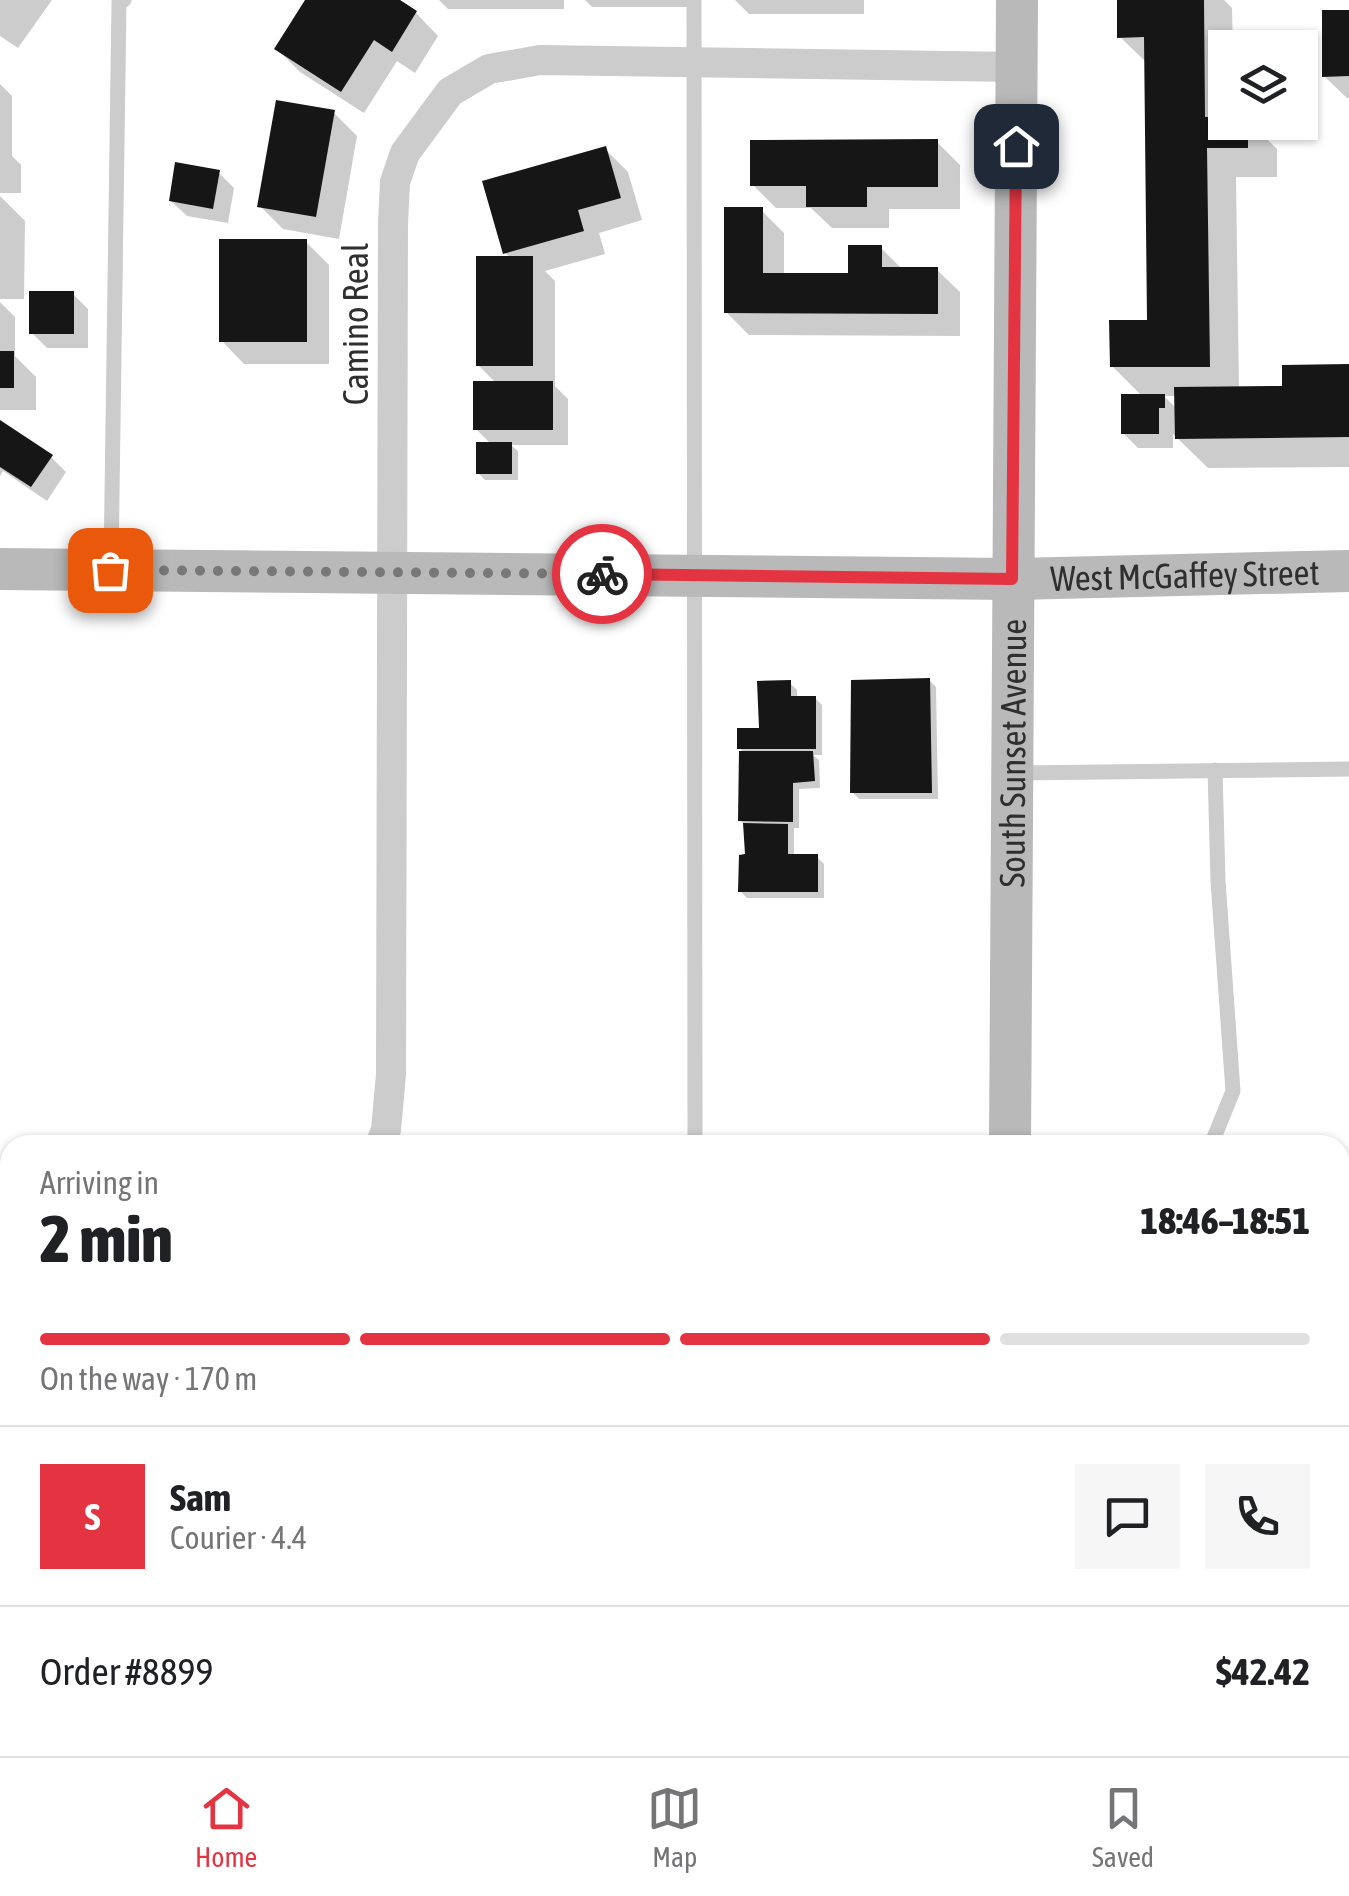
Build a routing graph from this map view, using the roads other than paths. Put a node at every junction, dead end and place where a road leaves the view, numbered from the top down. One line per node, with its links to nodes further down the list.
1 (124, 0): 7 (lane)
2 (694, 0): 4 (lane)
3 (1017, 0): 5 (main road, South Sunset Avenue)
4 (693, 62): 5 (street, Camino Real); 8 (street, Camino Real); 10 (lane)
5 (1016, 67): 11 (main road, South Sunset Avenue)
6 (0, 569): 7 (main road, West McGaffey Street)
7 (110, 570): 8 (main road, West McGaffey Street)
8 (391, 571): 10 (main road, West McGaffey Street); 15 (street, Camino Real)
9 (1349, 571): 11 (main road, West McGaffey Street)
10 (692, 575): 11 (main road, West McGaffey Street); 16 (lane)
11 (1012, 579): 14 (main road, South Sunset Avenue)
12 (1349, 769): 13 (lane)
13 (1216, 770): 14 (lane); 18 (lane)
14 (1012, 773): 17 (main road, South Sunset Avenue)
15 (384, 1135)
16 (694, 1135)
17 (1010, 1135)
18 (1215, 1135)

